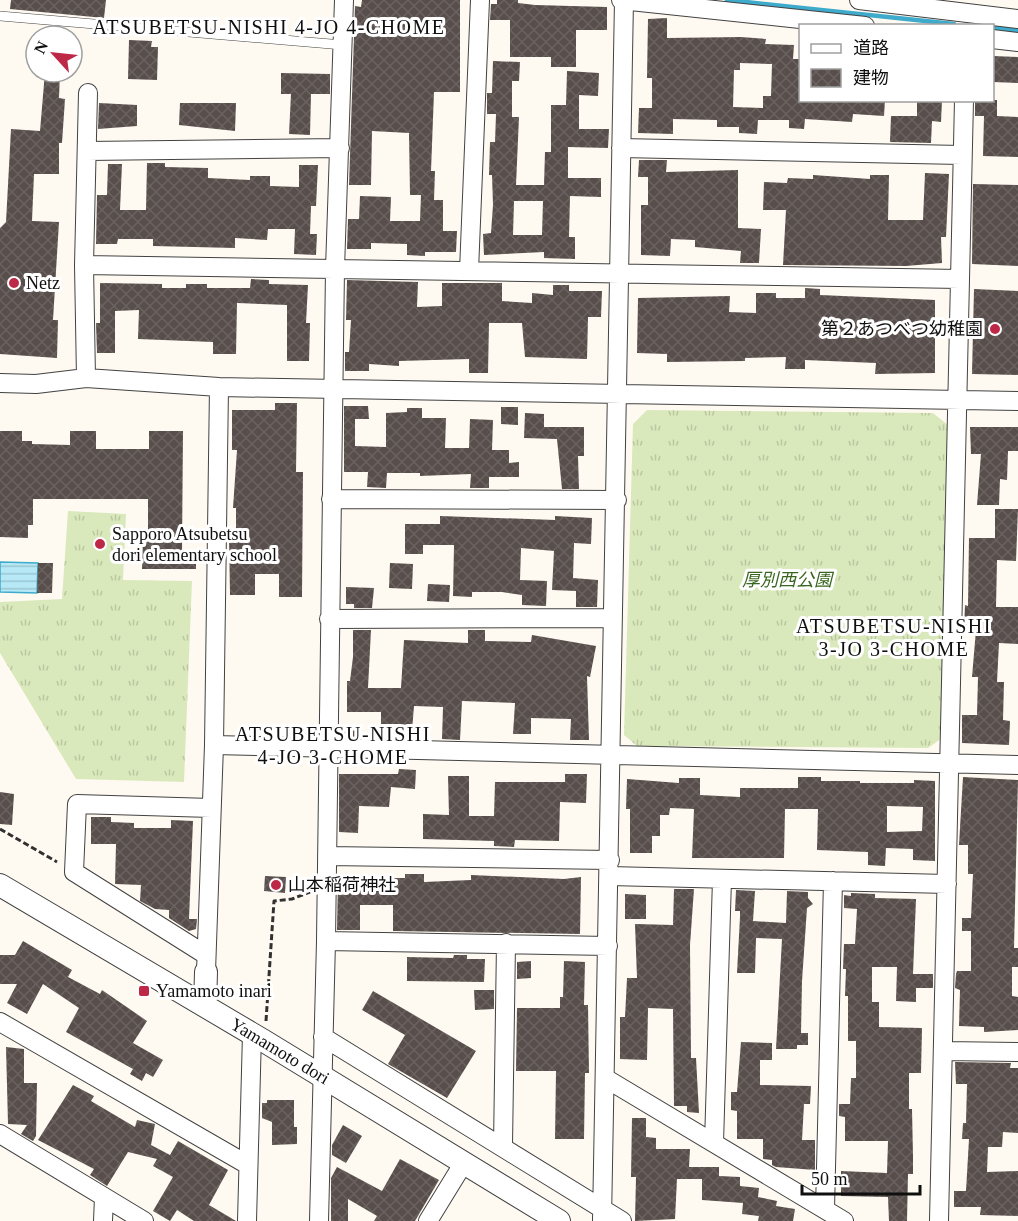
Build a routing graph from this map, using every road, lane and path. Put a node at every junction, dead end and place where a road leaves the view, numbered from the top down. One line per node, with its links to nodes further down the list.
1 (344, 0): 11 (street)
2 (480, 0): 20 (street)
3 (623, 0): 8 (street); 15 (street)
4 (860, 0): 5 (street)
5 (967, 13): 7 (street)
6 (0, 16): 11 (lane)
7 (1018, 19)
8 (846, 24)
9 (994, 39): 10 (street)
10 (1018, 42)
11 (343, 45): 14 (street)
12 (88, 93): 16 (street)
13 (964, 102): 17 (street)
14 (340, 148): 16 (street); 19 (street)
15 (621, 148): 17 (street); 21 (street)
16 (87, 151): 18 (street)
17 (962, 155): 22 (street)
18 (84, 265): 19 (street); 23 (street)
19 (335, 269): 20 (street); 26 (street)
20 (469, 271): 21 (street)
21 (619, 274): 22 (street); 27 (street)
22 (960, 279): 28 (street)
23 (86, 378): 24 (street); 25 (street)
24 (0, 383)
25 (219, 387): 26 (street); 34 (street)
26 (333, 389): 27 (street); 30 (street)
27 (616, 395): 28 (street); 31 (street)
28 (958, 400): 29 (street); 37 (street)
29 (1018, 401)
30 (331, 499): 31 (street); 33 (street)
31 (617, 500): 32 (street)
32 (614, 618): 33 (street); 36 (street)
33 (329, 619): 35 (street)
34 (214, 745): 35 (street); 39 (street)
35 (328, 749): 36 (street); 41 (street)
36 (611, 754): 37 (street); 42 (street)
37 (950, 762): 38 (street); 46 (street)
38 (1018, 765)
39 (211, 808): 43 (street); 52 (street)
40 (0, 829): 43 (path)
41 (327, 856): 42 (street); 48 (street)
42 (609, 868): 44 (street); 51 (street)
43 (74, 872): 52 (street)
44 (722, 879): 45 (street); 61 (street)
45 (833, 881): 46 (street); 66 (street)
46 (947, 884): 56 (street)
47 (0, 885): 52 (street, Yamamoto dori)
48 (327, 889): 49 (street); 54 (path)
49 (327, 941): 50 (street); 55 (street)
50 (506, 943): 51 (street); 62 (street)
51 (608, 946): 59 (street)
52 (205, 981): 54 (street, Yamamoto dori)
53 (0, 1022): 64 (street)
54 (259, 1029): 58 (street, Yamamoto dori); 64 (street)
55 (323, 1041): 58 (street); 62 (street)
56 (943, 1051): 57 (street); 76 (street)
57 (1018, 1052)
58 (324, 1071): 63 (street, Yamamoto dori); 71 (street)
59 (604, 1078): 61 (street); 67 (street)
60 (0, 1134): 65 (street)
61 (714, 1143): 66 (street)
62 (503, 1146): 67 (street)
63 (463, 1164): 72 (street); 73 (street, Yamamoto dori)
64 (248, 1165): 70 (street)
65 (104, 1197): 68 (street); 69 (street)
66 (825, 1209): 75 (street)
67 (603, 1215): 74 (street)
68 (103, 1221)
69 (144, 1221)
70 (247, 1221)
71 (319, 1221)
72 (428, 1221)
73 (559, 1221)
74 (621, 1221)
75 (844, 1221)
76 (939, 1221)

